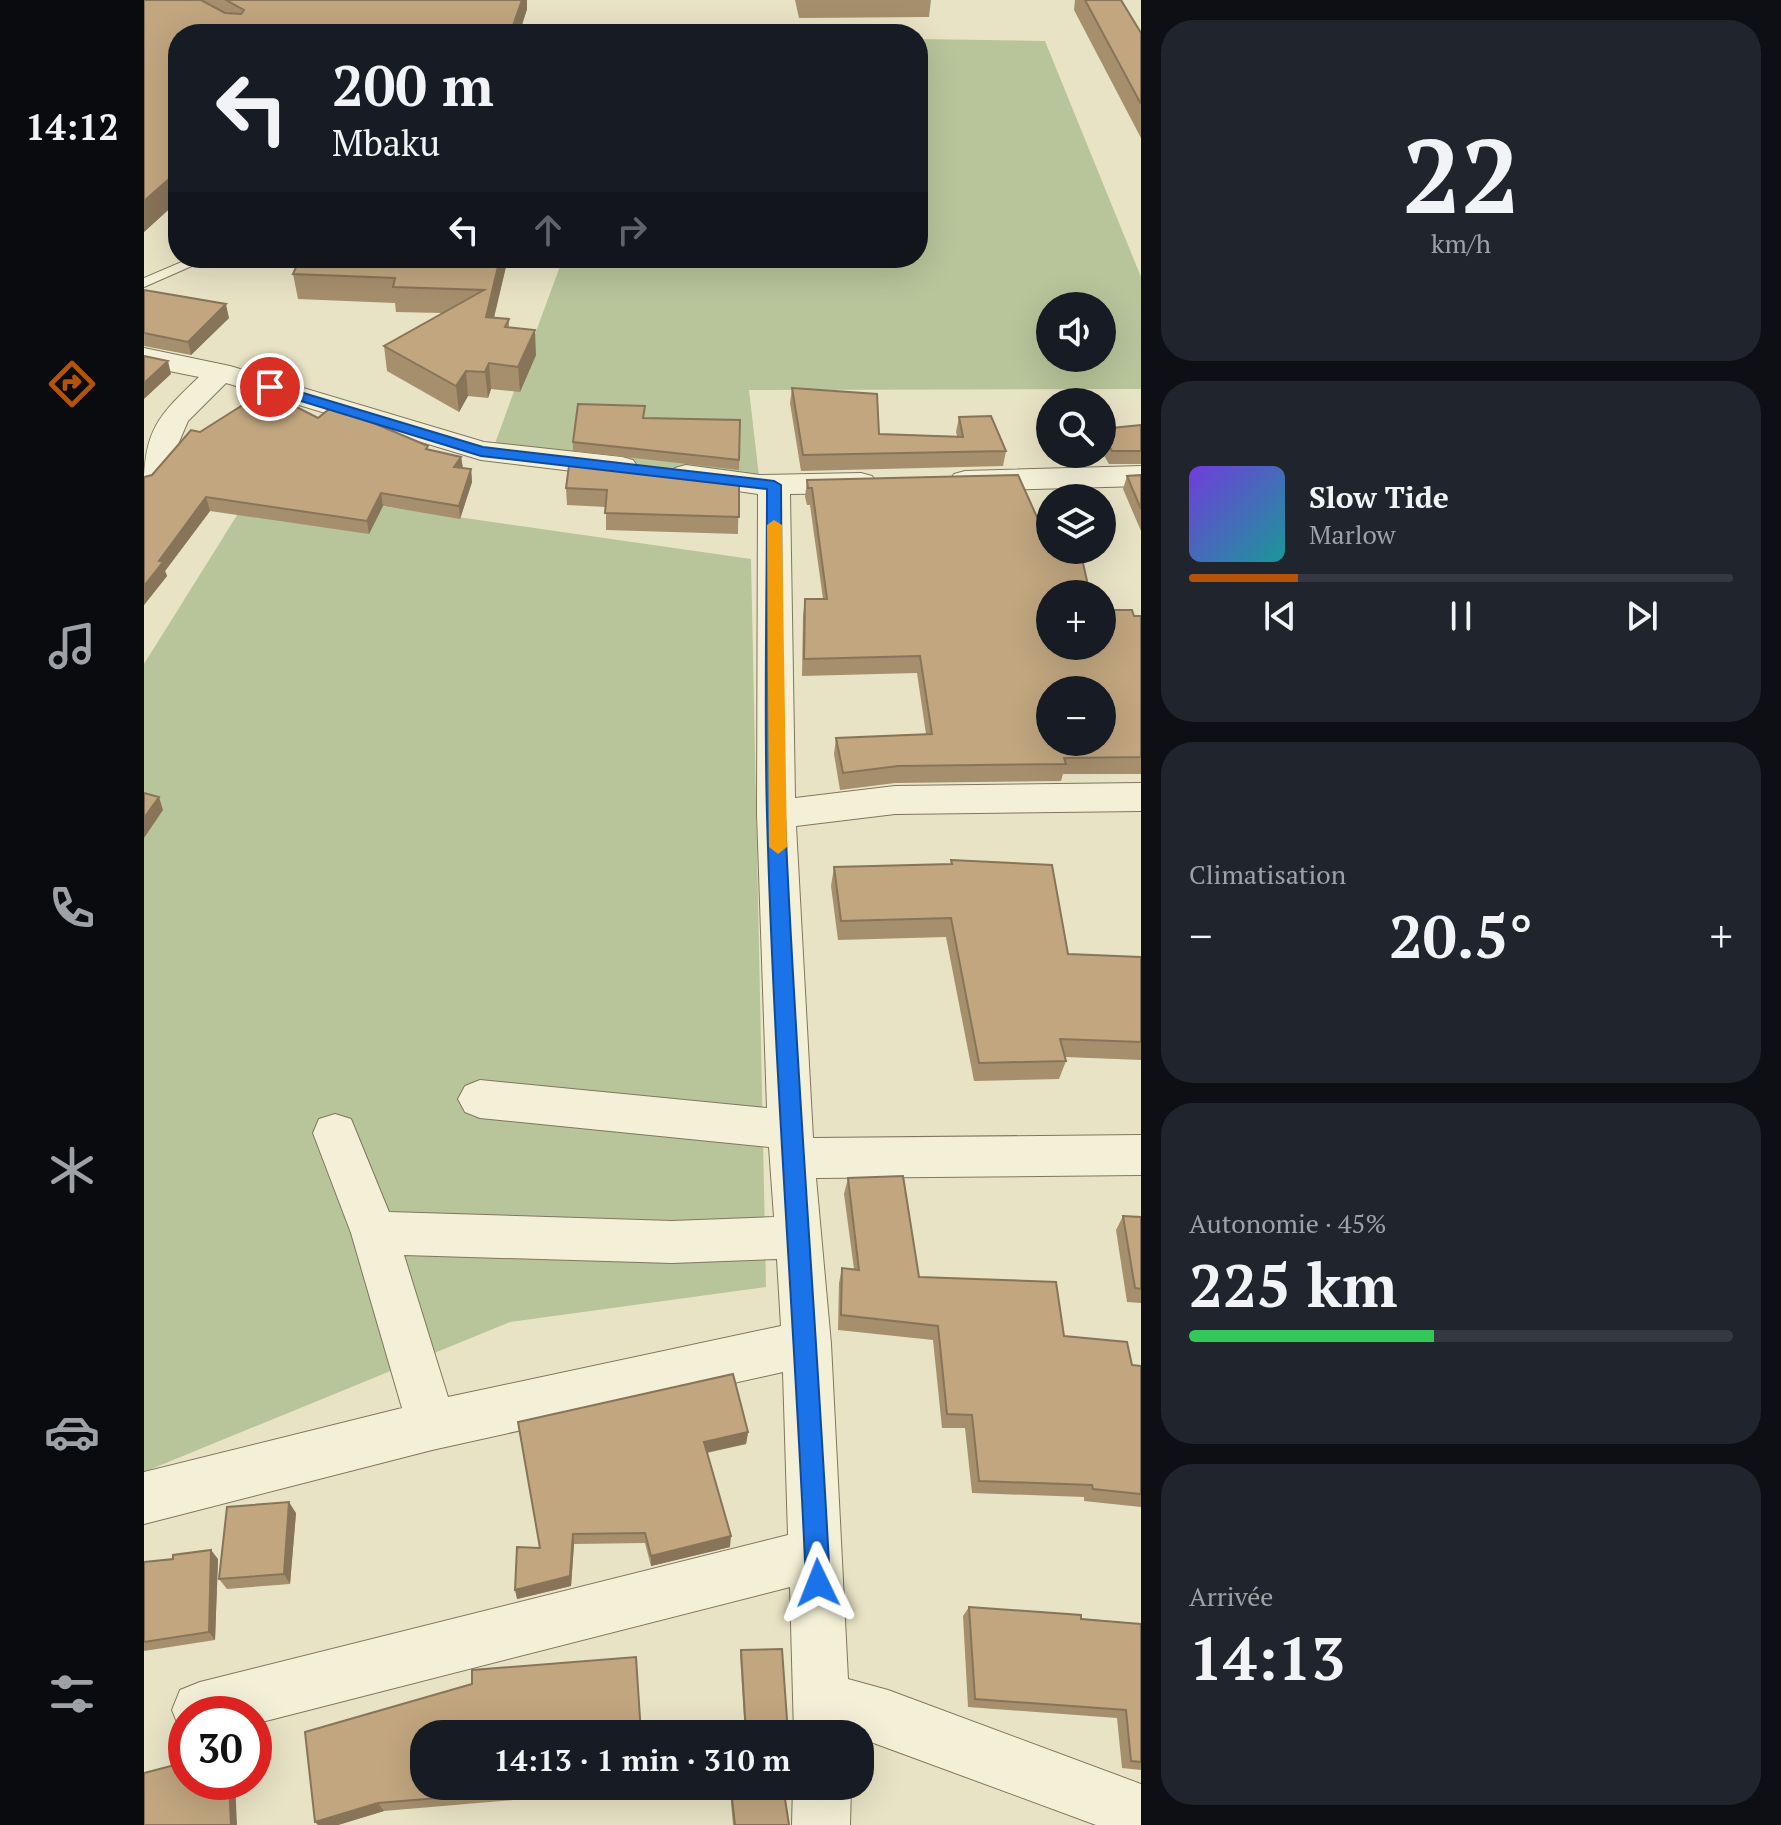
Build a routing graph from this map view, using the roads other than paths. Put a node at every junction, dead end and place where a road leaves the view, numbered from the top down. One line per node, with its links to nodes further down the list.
1 (179, 268): 2 (lane)
2 (144, 283)
3 (144, 357): 4 (street)
4 (220, 372): 6 (street); 9 (street)
5 (1141, 476): 7 (street)
6 (144, 479)
7 (934, 481)
8 (886, 482): 9 (street)
9 (774, 485): 11 (street)
10 (1141, 797): 11 (street)
11 (776, 814): 14 (street)
12 (480, 1099): 14 (street)
13 (335, 1133): 16 (street)
14 (792, 1144): 15 (street); 17 (street)
15 (1141, 1155)
16 (374, 1233): 17 (street); 19 (street)
17 (797, 1237): 18 (street)
18 (807, 1344): 19 (street); 21 (street)
19 (432, 1425): 20 (street)
20 (144, 1498)
21 (817, 1554): 22 (street); 23 (street)
22 (255, 1696)
23 (823, 1717): 25 (street)
24 (822, 1800): 26 (street)
25 (1141, 1813)
26 (821, 1825)

